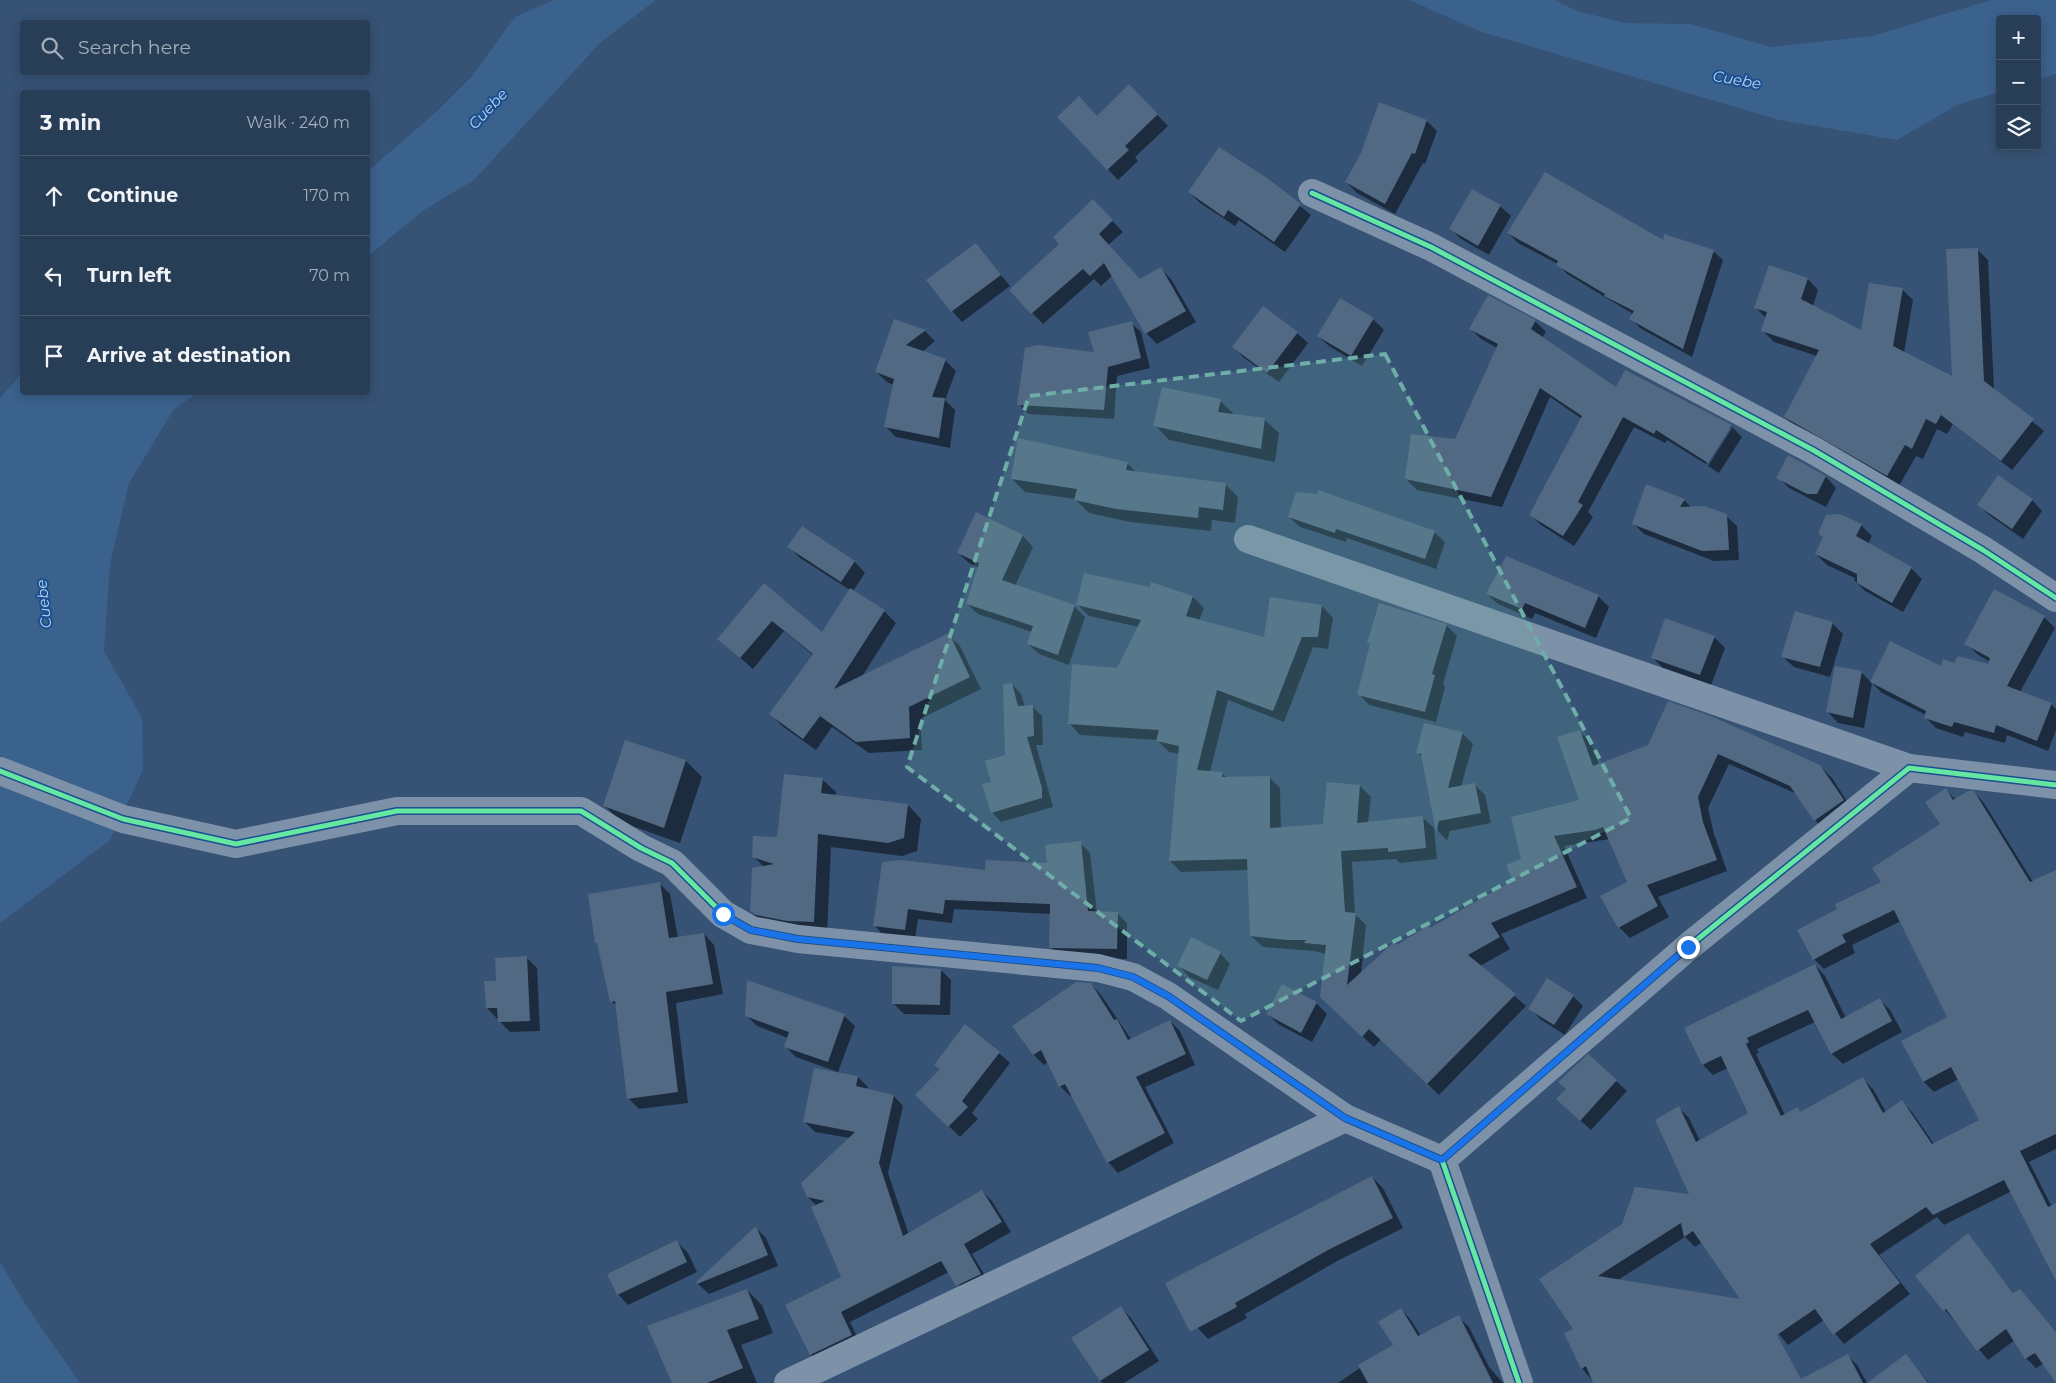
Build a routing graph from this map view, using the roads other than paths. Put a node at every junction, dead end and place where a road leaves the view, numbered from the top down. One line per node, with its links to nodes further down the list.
1 (1312, 193): 3 (street)
2 (1248, 539): 4 (street)
3 (2056, 598)
4 (1909, 768): 6 (street); 8 (street)
5 (0, 771): 7 (street)
6 (2056, 785)
7 (1345, 1118): 8 (street); 9 (street)
8 (1442, 1160): 10 (street)
9 (788, 1383)
10 (1519, 1383)

